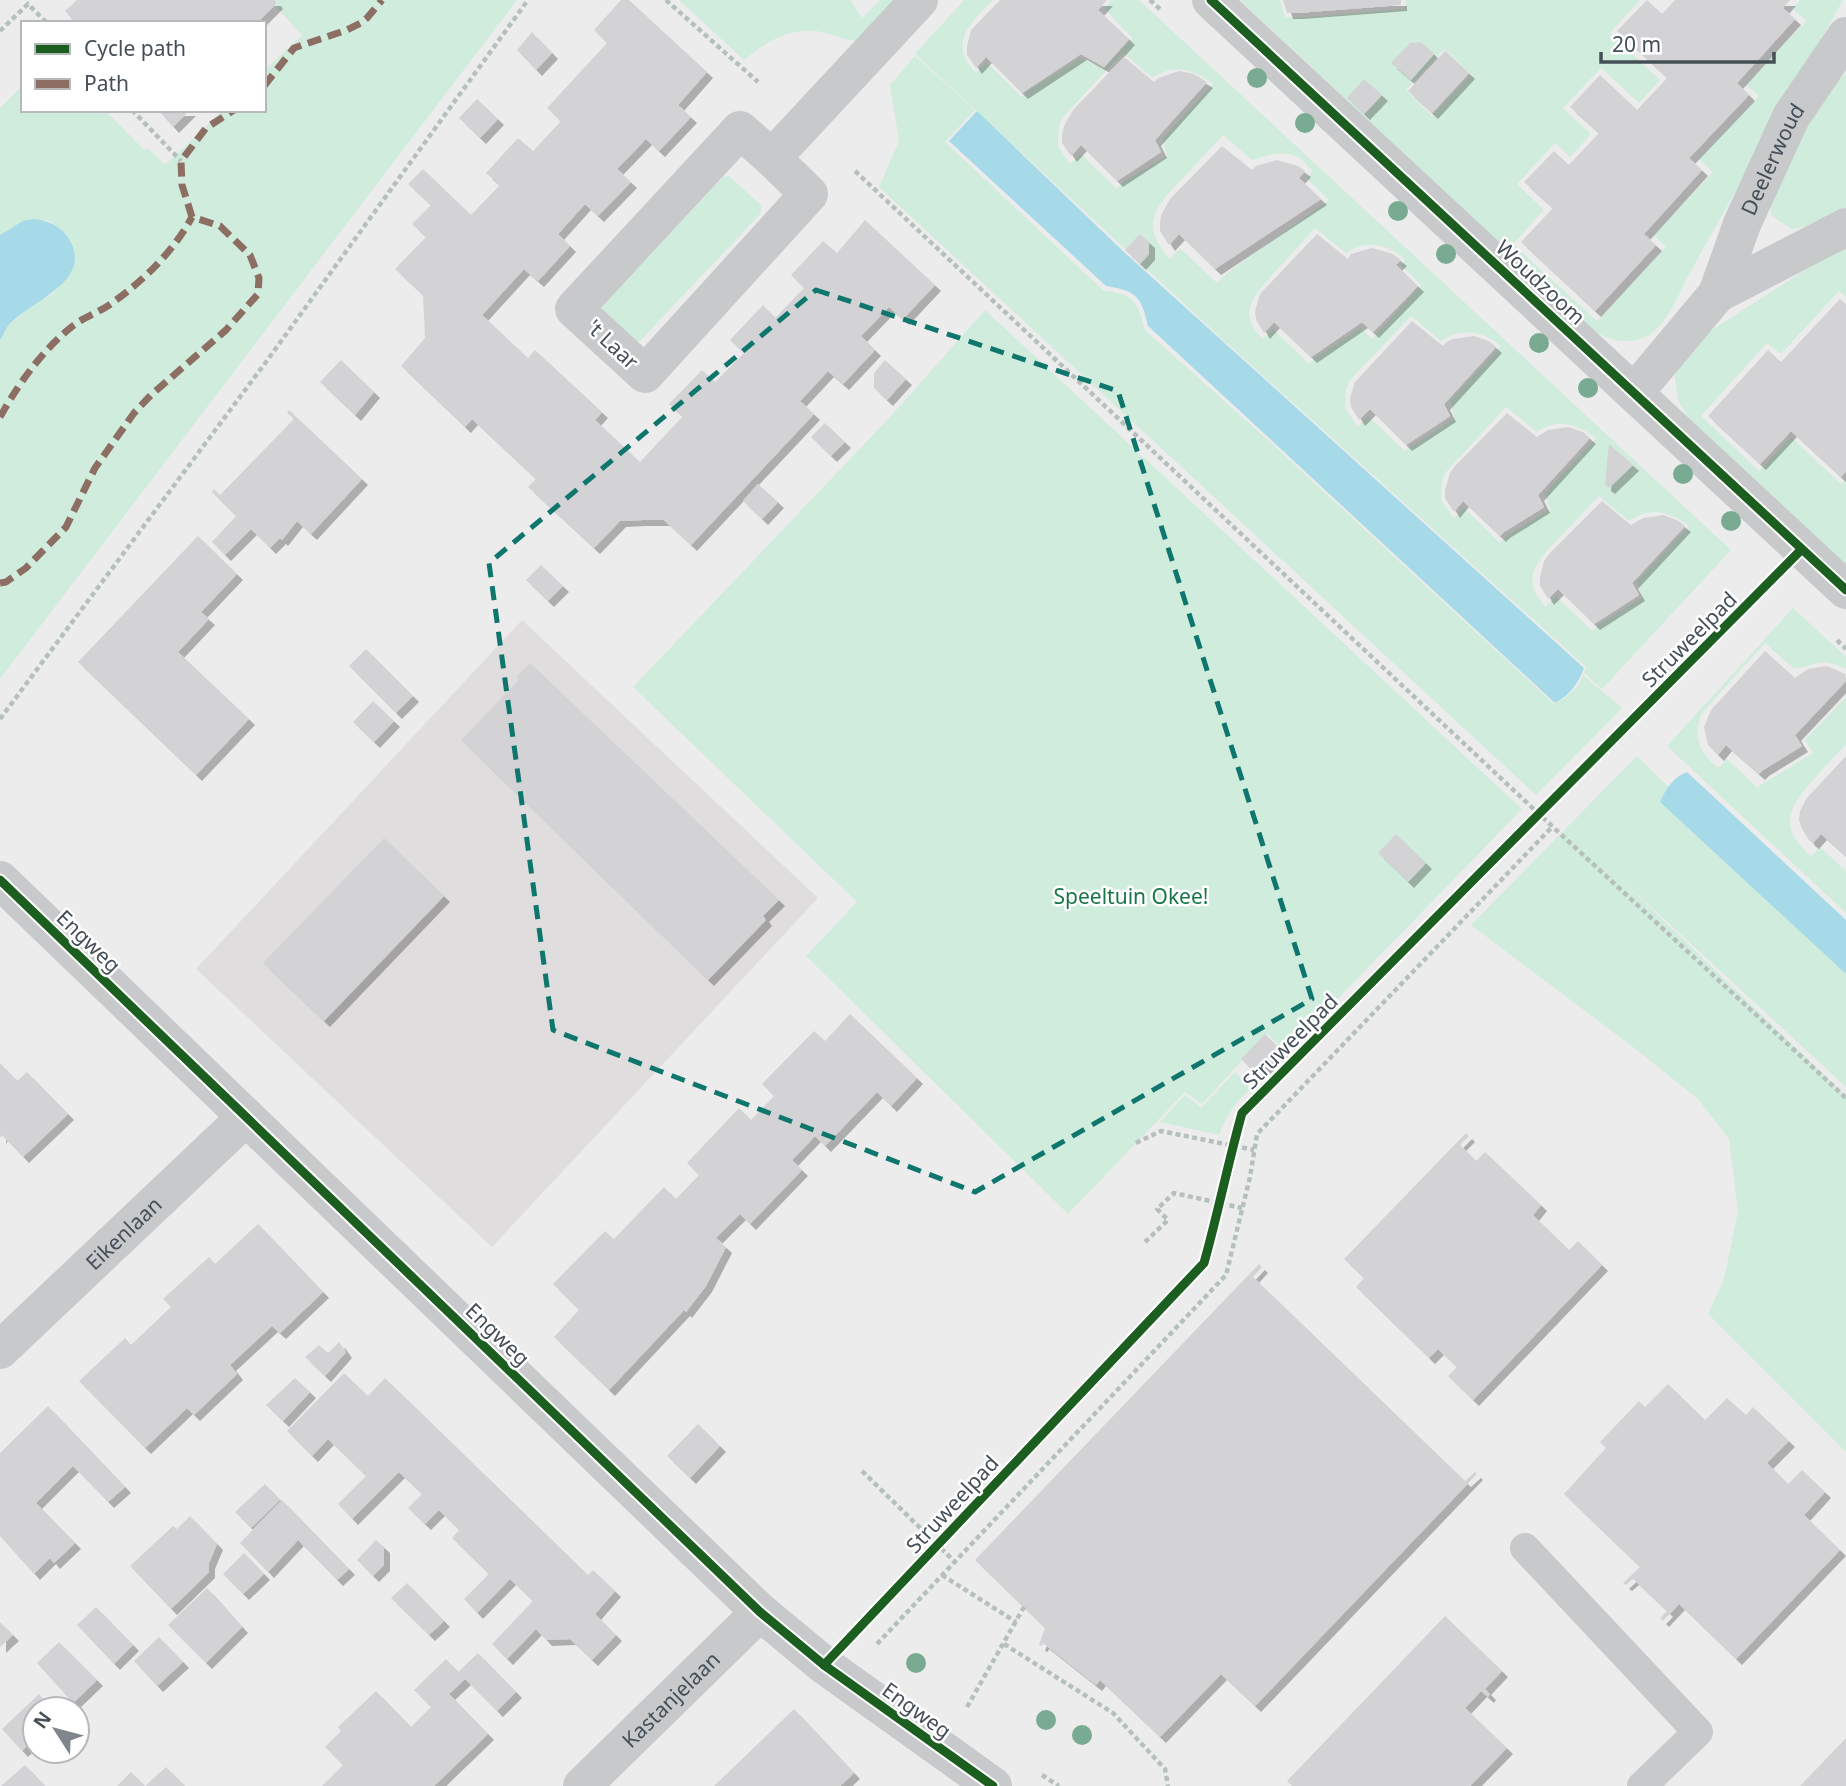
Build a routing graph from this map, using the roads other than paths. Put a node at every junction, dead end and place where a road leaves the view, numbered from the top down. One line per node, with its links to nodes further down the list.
1 (919, 0): 4 (street)
2 (1211, 0): 7 (street, Woudzoom)
3 (1846, 36): 6 (street, Deelerwoud)
4 (772, 158): 4 (street, 't Laar)
5 (1846, 227): 6 (street, Deelerwoud)
6 (1717, 294): 7 (street, Deelerwoud)
7 (1634, 393): 8 (street, Woudzoom)
8 (1846, 590)
9 (0, 880): 10 (street, Engweg)
10 (246, 1117): 11 (street, Eikenlaan); 13 (street, Engweg)
11 (0, 1350)
12 (1525, 1548): 16 (lane)
13 (760, 1612): 14 (street, Kastanjelaan); 15 (street, Engweg)
14 (582, 1786)
15 (993, 1786)
16 (1642, 1786)

